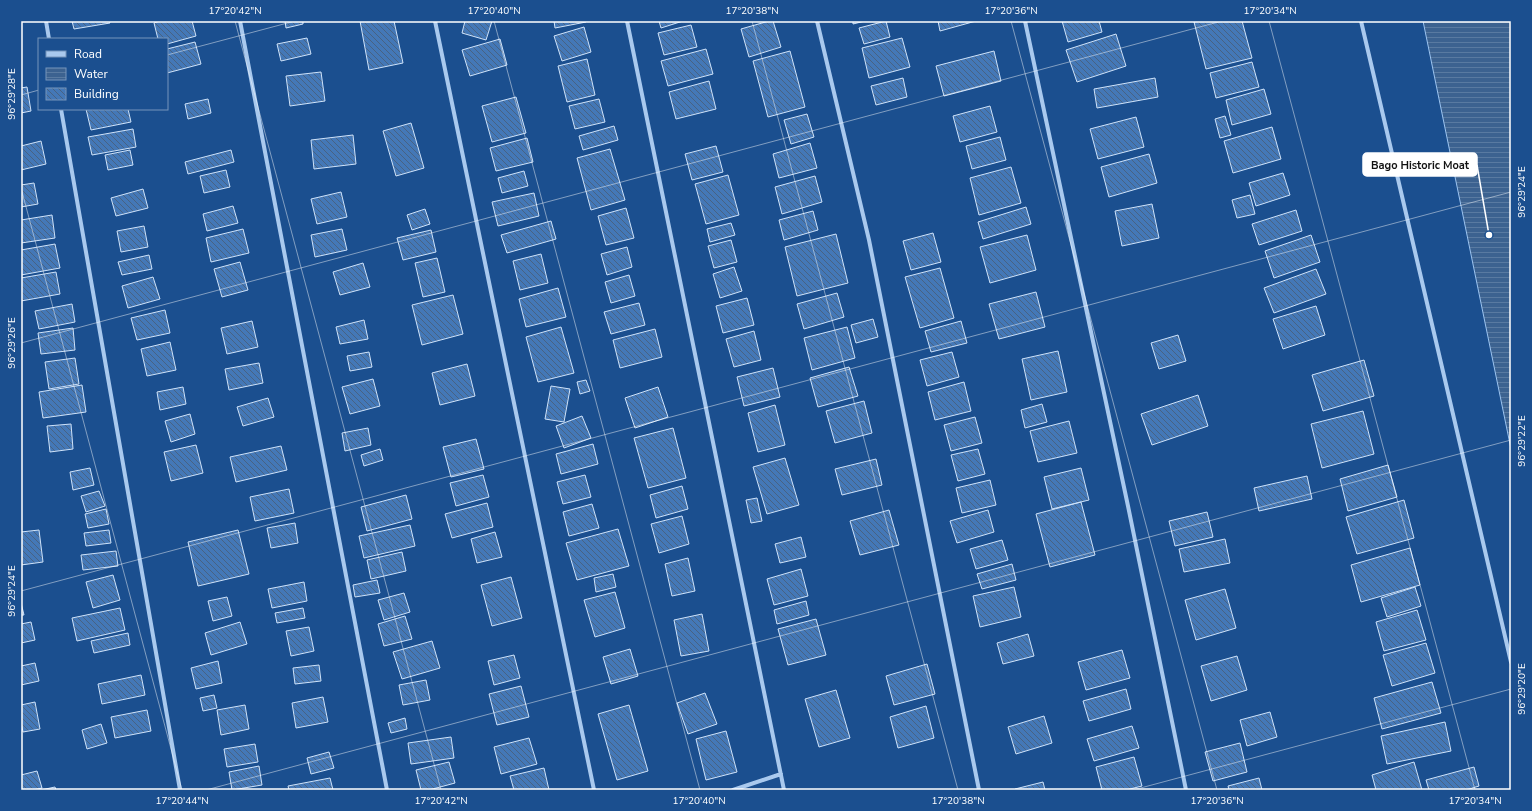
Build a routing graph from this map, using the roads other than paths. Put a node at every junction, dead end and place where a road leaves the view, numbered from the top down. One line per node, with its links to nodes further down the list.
1 (46, 21): 8 (street)
2 (240, 21): 13 (street)
3 (436, 21): 14 (street)
4 (627, 21): 11 (street)
5 (817, 21): 17 (street)
6 (1025, 21): 18 (street)
7 (1361, 21): 10 (street)
8 (49, 38)
9 (62, 110): 12 (street)
10 (1511, 662)
11 (781, 774): 15 (street); 16 (street)
12 (180, 790)
13 (387, 790)
14 (594, 790)
15 (733, 790)
16 (784, 790)
17 (979, 790)
18 (1186, 790)

